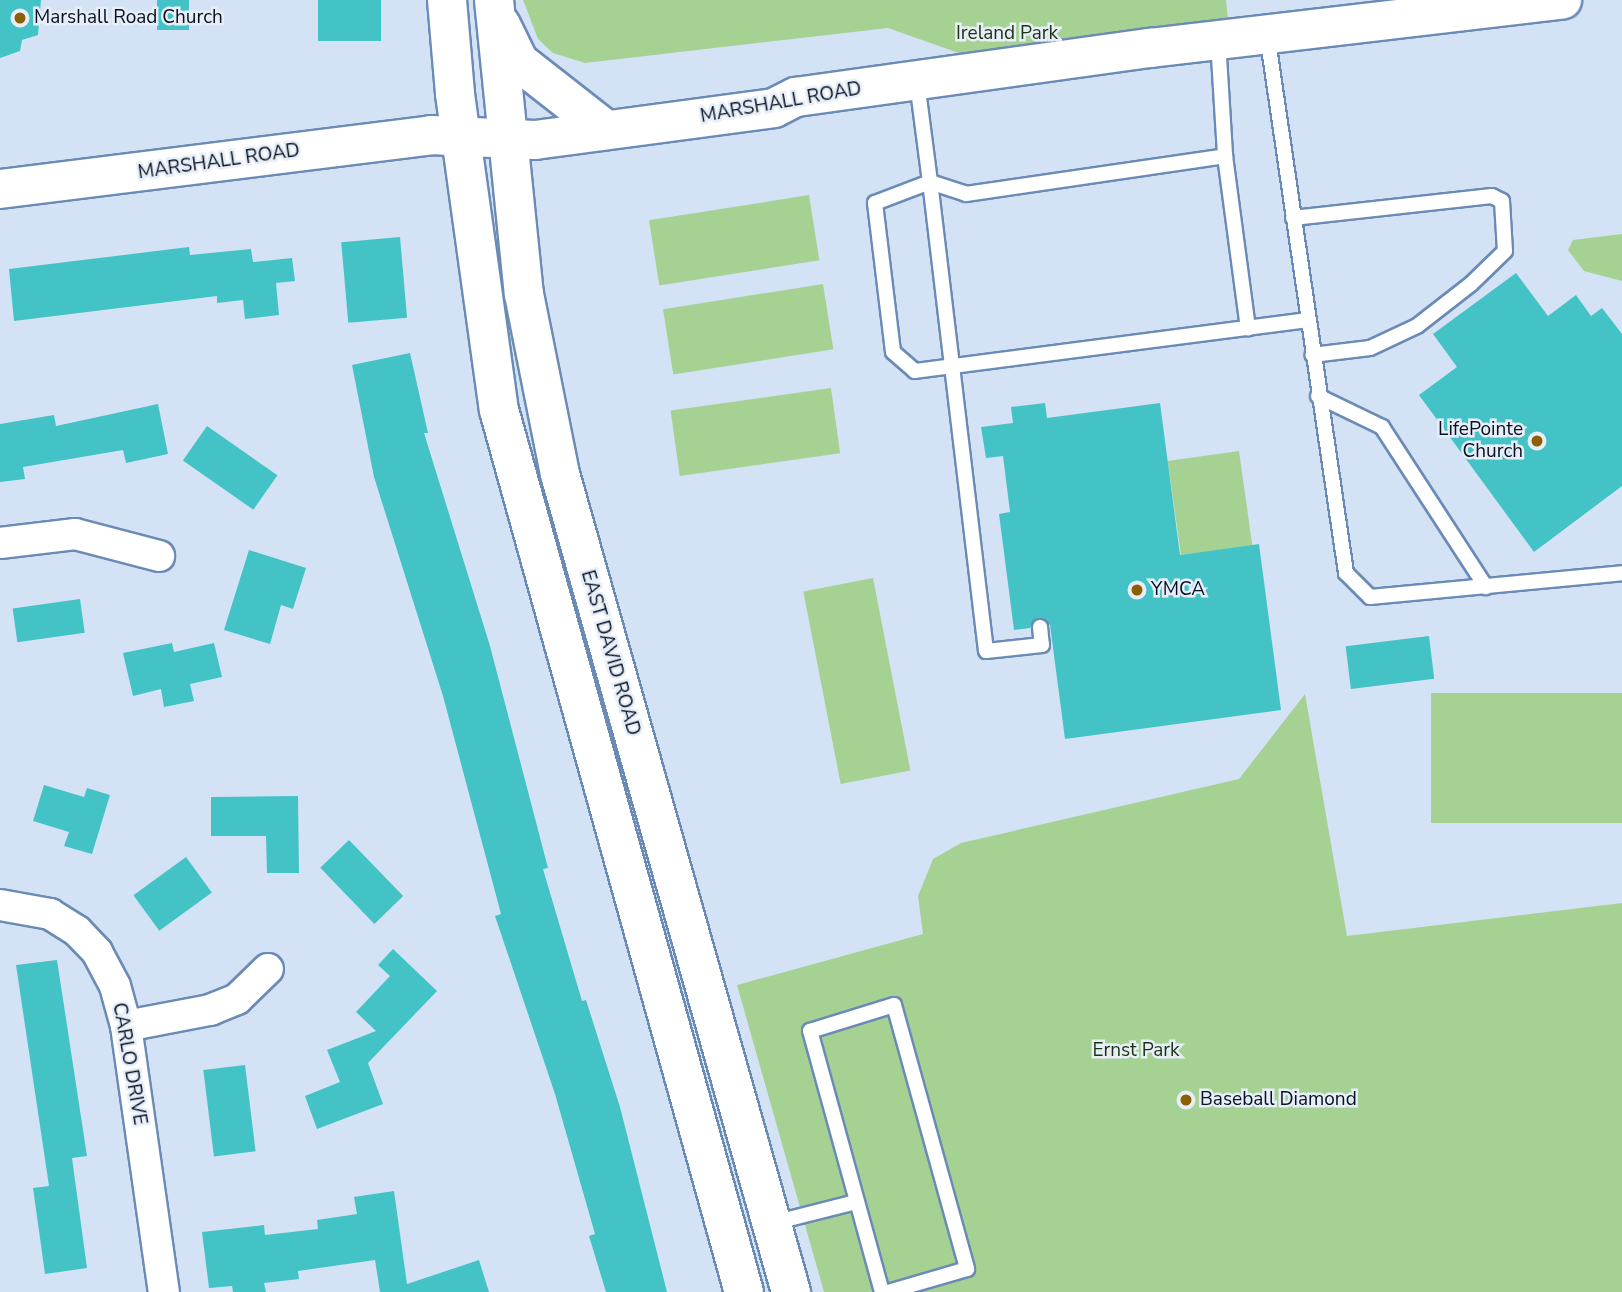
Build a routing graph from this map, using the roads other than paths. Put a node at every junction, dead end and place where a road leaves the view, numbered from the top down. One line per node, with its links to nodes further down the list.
1 (447, 0): 8 (street)
2 (1562, 0): 4 (street, MARSHALL ROAD)
3 (495, 8): 7 (street); 9 (street, EAST DAVID ROAD)
4 (1267, 34): 5 (street, MARSHALL ROAD); 13 (lane)
5 (1218, 40): 6 (street, MARSHALL ROAD); 10 (lane)
6 (917, 82): 7 (street, MARSHALL ROAD); 11 (lane)
7 (606, 130): 9 (street, MARSHALL ROAD)
8 (461, 136): 9 (street, MARSHALL ROAD); 12 (street, MARSHALL ROAD); 29 (street)
9 (507, 139): 28 (street, EAST DAVID ROAD)
10 (1225, 156): 11 (lane); 15 (lane)
11 (930, 182): 17 (lane); 17 (lane)
12 (0, 190)
13 (1293, 218): 14 (lane); 16 (lane)
14 (1307, 320): 15 (lane); 16 (lane)
15 (1248, 328): 17 (lane)
16 (1312, 355): 18 (lane)
17 (954, 366): 23 (lane)
18 (1318, 396): 22 (lane); 22 (lane)
19 (0, 543): 20 (street)
20 (159, 556)
21 (1622, 573): 22 (lane)
22 (1486, 587)
23 (1040, 627)
24 (0, 905): 26 (street, CARLO DRIVE)
25 (268, 969): 26 (street)
26 (126, 1026): 30 (street, CARLO DRIVE)
27 (856, 1202): 28 (lane); 33 (lane); 34 (lane)
28 (772, 1223): 29 (street); 32 (street, EAST DAVID ROAD)
29 (728, 1235): 31 (street)
30 (164, 1292)
31 (744, 1292)
32 (791, 1292)
33 (882, 1292)
34 (888, 1292)

